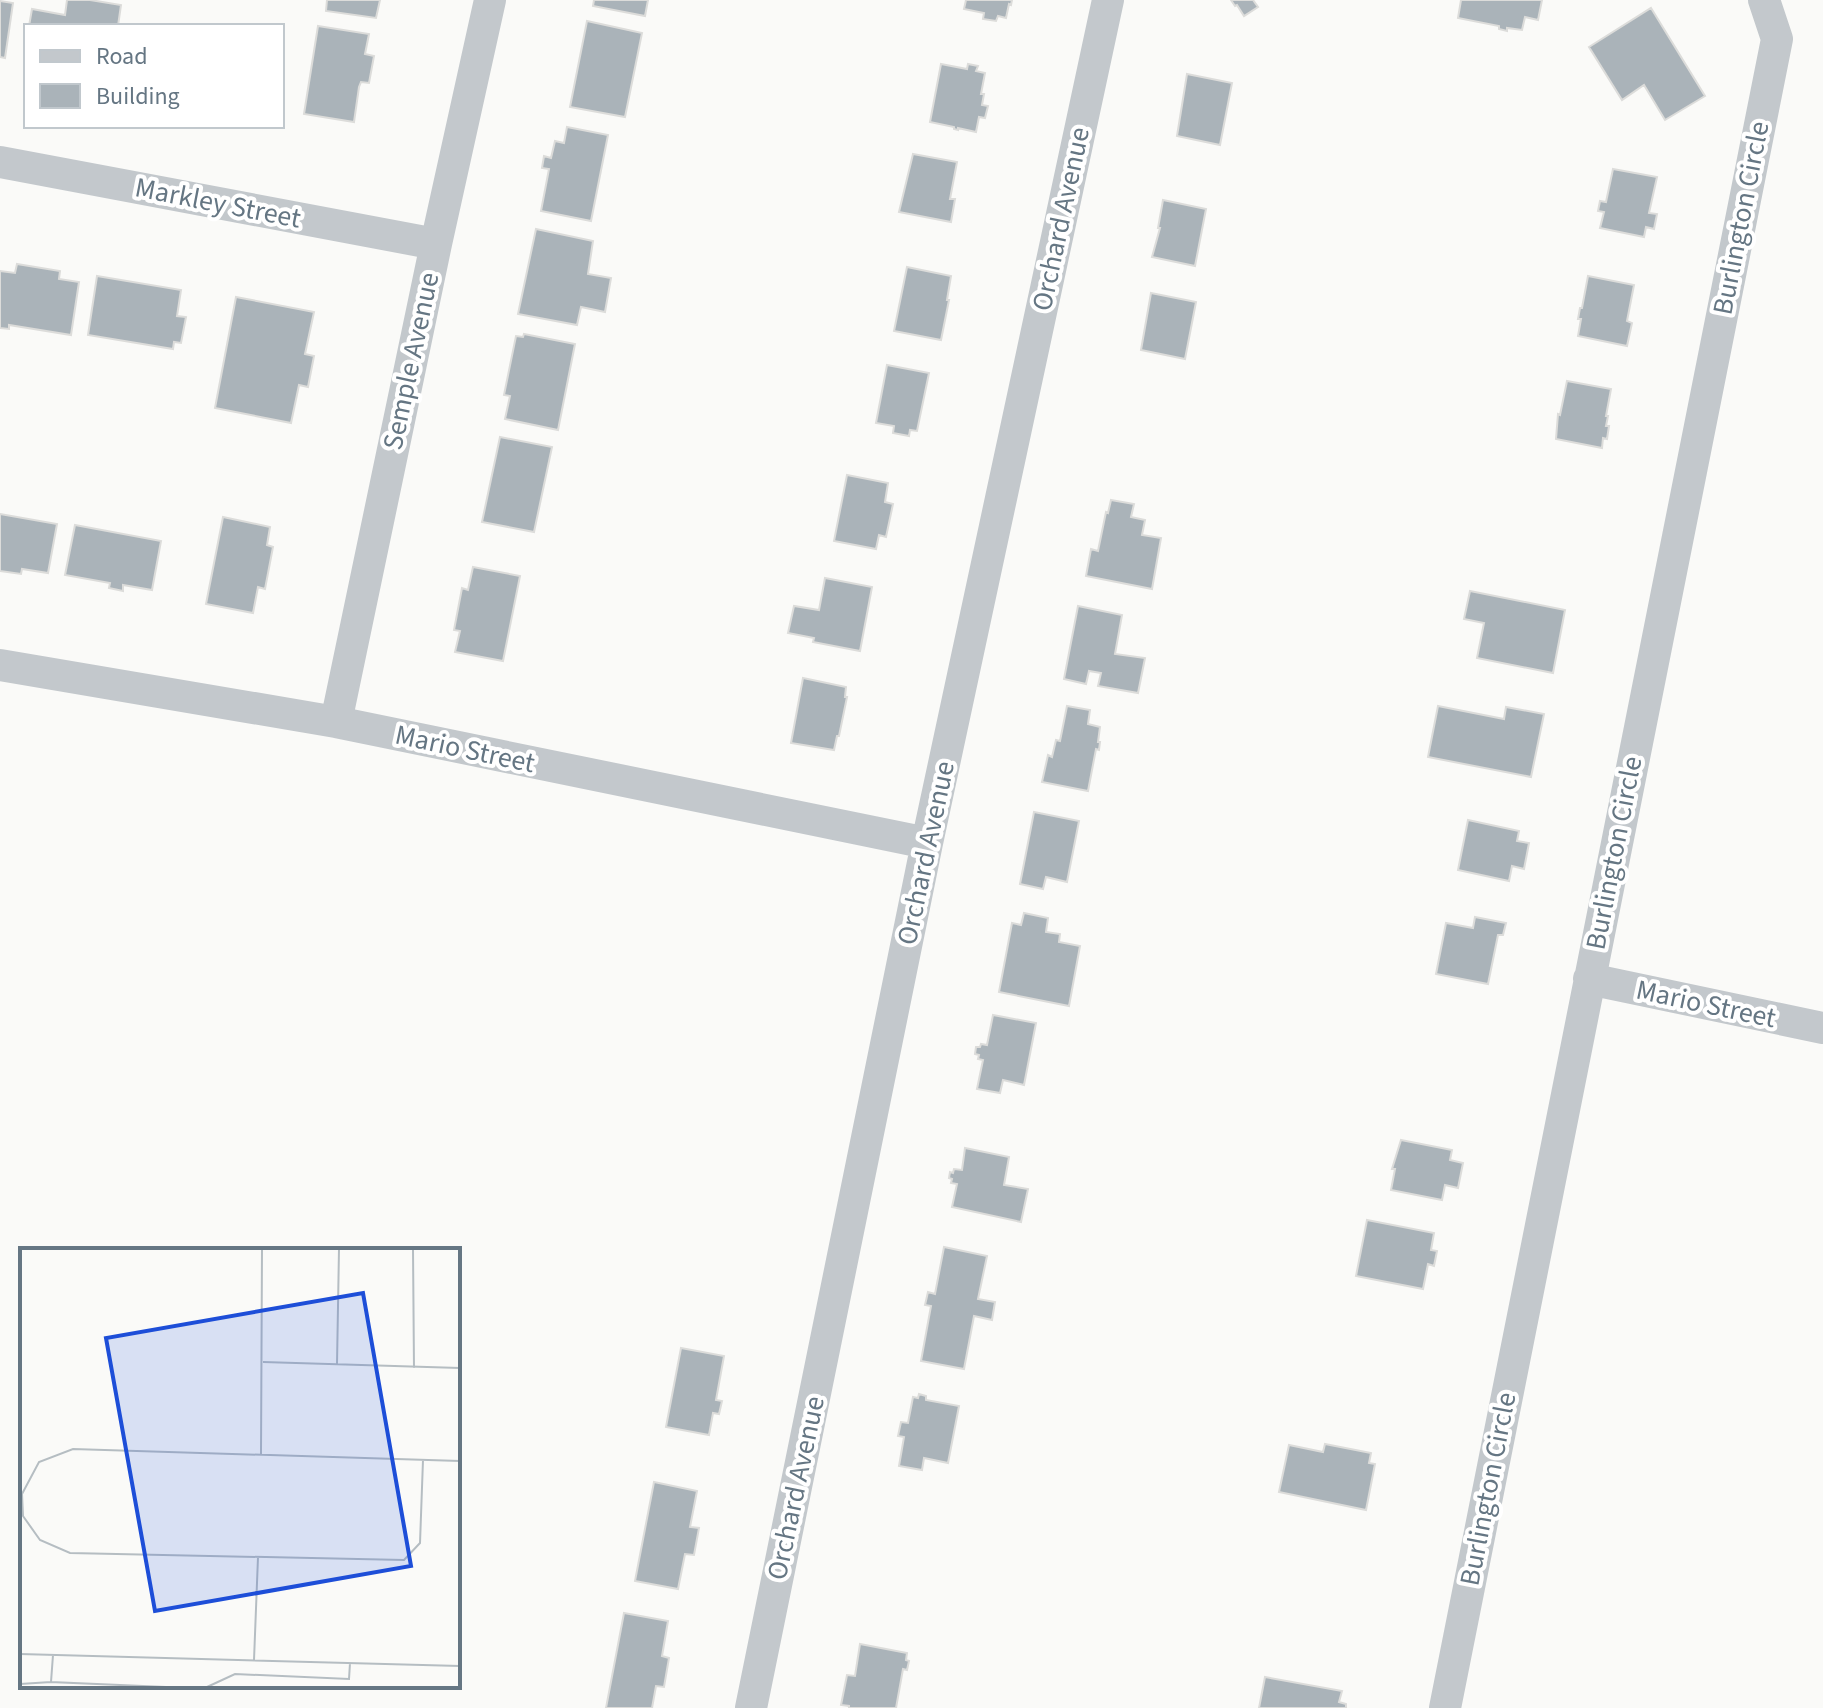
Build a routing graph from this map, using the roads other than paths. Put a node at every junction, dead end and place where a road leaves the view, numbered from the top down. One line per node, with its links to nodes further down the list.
1 (490, 0): 5 (street, Semple Avenue)
2 (1108, 0): 8 (street, Orchard Avenue)
3 (1764, 0): 9 (street, Burlington Circle)
4 (0, 162): 5 (street, Markley Street)
5 (436, 244): 7 (street, Semple Avenue)
6 (0, 665): 7 (street, Mario Street)
7 (336, 722): 8 (street, Mario Street)
8 (927, 843): 11 (street, Orchard Avenue)
9 (1589, 979): 10 (street, Mario Street); 12 (street, Burlington Circle)
10 (1823, 1028)
11 (751, 1708)
12 (1445, 1708)

